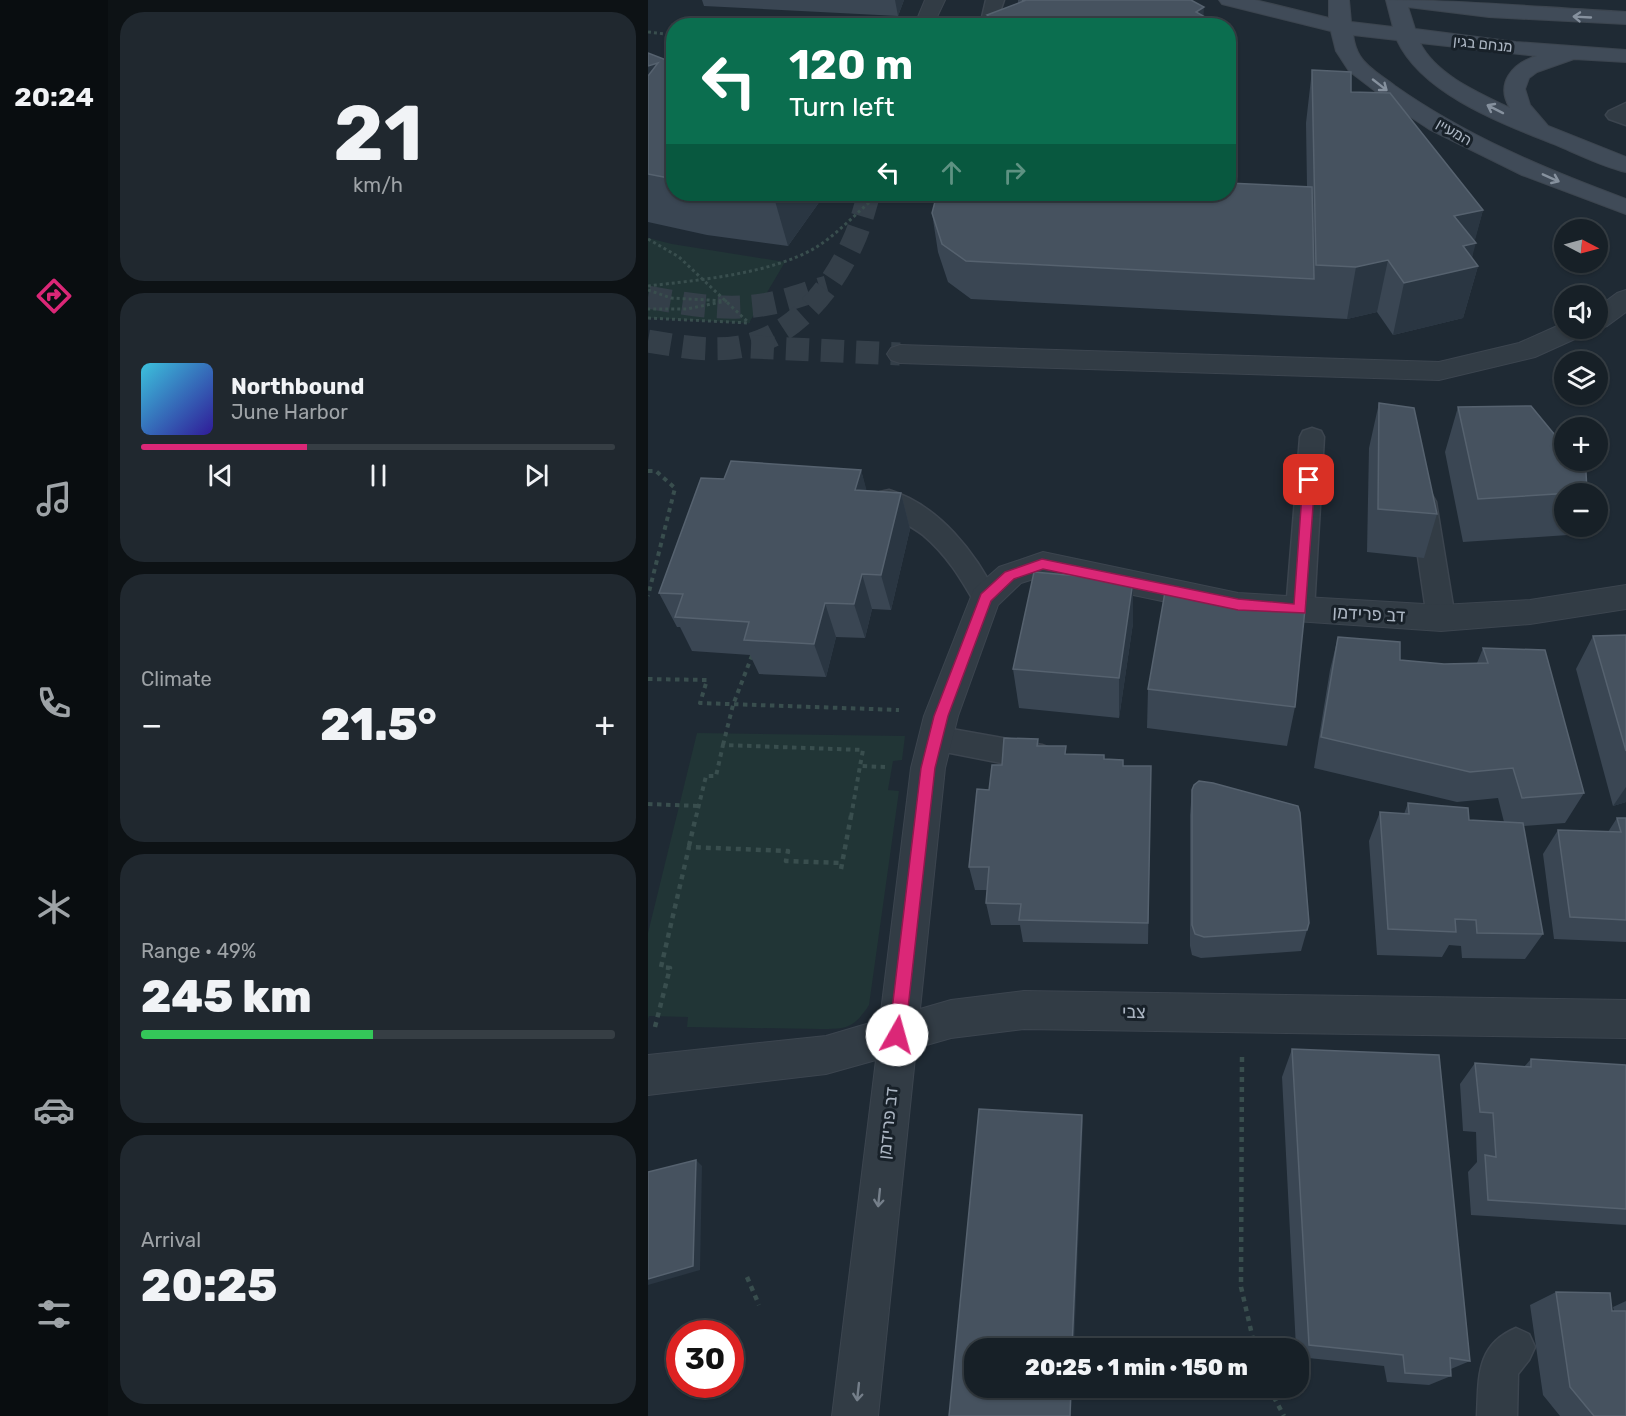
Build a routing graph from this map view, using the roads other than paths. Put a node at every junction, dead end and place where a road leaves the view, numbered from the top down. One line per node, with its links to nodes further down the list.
1 (1339, 0): 5 (street, המעיין)
2 (1398, 0): 4 (street, one-way to 2); 6 (street)
3 (1230, 1): 5 (street, מנחם בגין); 9 (street)
4 (1626, 18)
5 (1341, 27): 6 (street, מנחם בגין); 9 (street, המעיין)
6 (1405, 35): 7 (street, מנחם בגין); 12 (street, one-way to 6)
7 (1590, 54): 8 (street, מנחם בגין); 12 (street)
8 (1626, 56)
9 (1356, 67): 14 (street, המעיין, one-way to 14)
10 (1626, 109): 11 (lane)
11 (1626, 119)
12 (1542, 130): 13 (street)
13 (1626, 165)
14 (1626, 207)
15 (1626, 299): 16 (street)
16 (1608, 312)
17 (1554, 338): 18 (street)
18 (900, 354)
19 (1312, 437): 24 (lane)
20 (1420, 477): 25 (lane)
21 (889, 500): 23 (lane)
22 (1626, 597): 25 (street, דב פרידמן)
23 (985, 598): 24 (street, דב פרידמן); 26 (street, דב פרידמן)
24 (1300, 610): 25 (street, דב פרידמן)
25 (1441, 618)
26 (935, 741): 27 (lane); 29 (street, דב פרידמן)
27 (1056, 771)
28 (1626, 1019): 29 (street, צבי)
29 (897, 1035): 30 (street, צבי); 32 (street, דב פרידמן, one-way to 32)
30 (648, 1075)
31 (1516, 1347): 33 (lane)
32 (855, 1416)
33 (1497, 1416)

